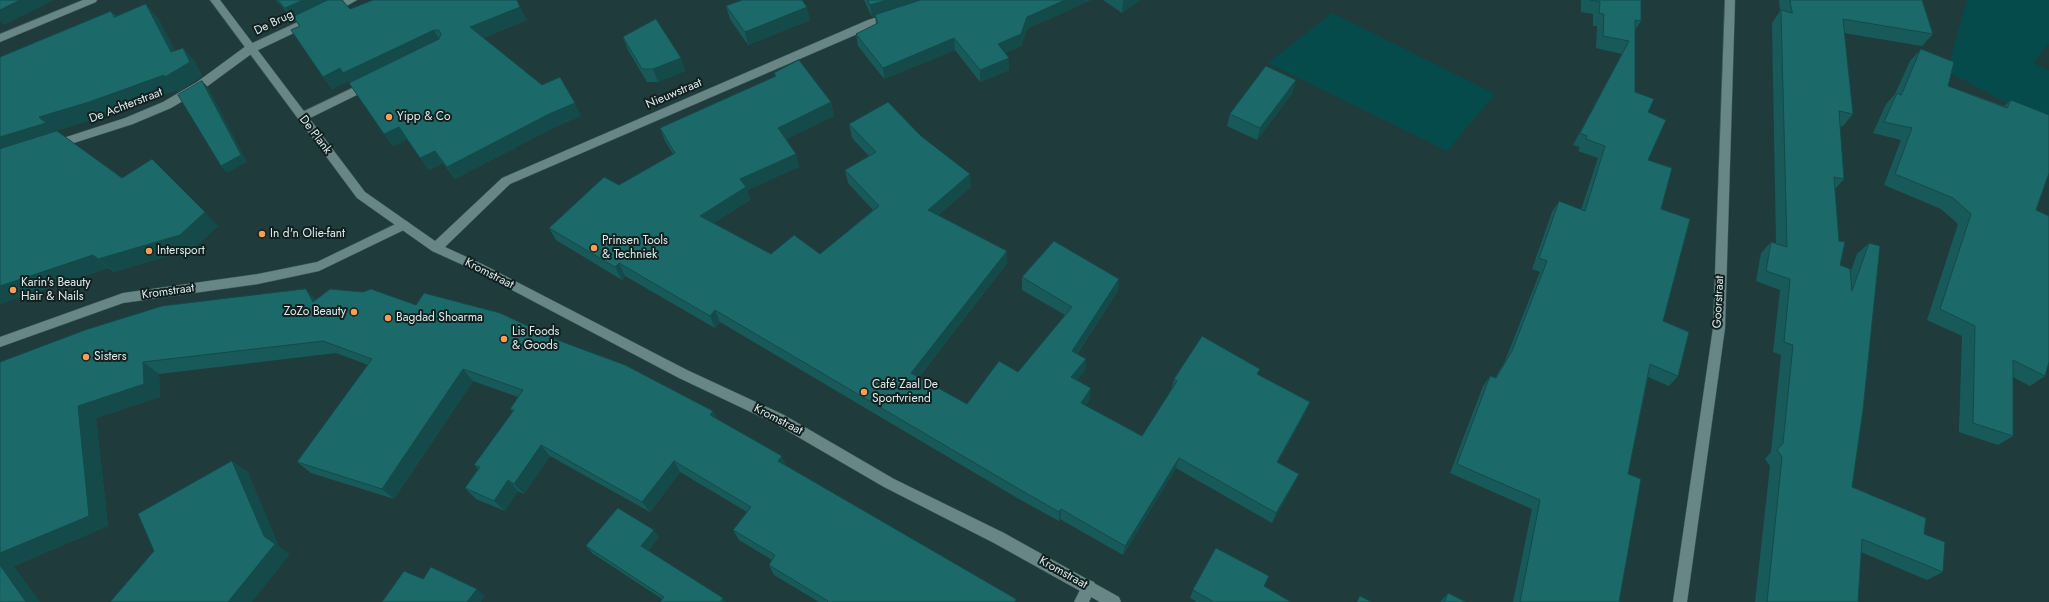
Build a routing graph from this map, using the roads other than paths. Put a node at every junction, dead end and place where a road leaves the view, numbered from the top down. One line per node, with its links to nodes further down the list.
1 (92, 0): 6 (street)
2 (215, 0): 7 (street, De Plank)
3 (352, 0): 7 (street, De Brug)
4 (1730, 0): 17 (street, Goorstraat)
5 (901, 14): 12 (street, Nieuwstraat)
6 (0, 38)
7 (250, 49): 9 (street, De Plank); 10 (street, De Achterstraat)
8 (379, 79): 9 (street)
9 (302, 117): 11 (street, De Plank)
10 (45, 148)
11 (404, 225): 12 (street, De Plank); 13 (street, Kromstraat)
12 (436, 248): 14 (street, Kromstraat)
13 (0, 342)
14 (1089, 587): 15 (street); 16 (street, Kromstraat)
15 (1081, 602)
16 (1114, 602)
17 (1680, 602)

